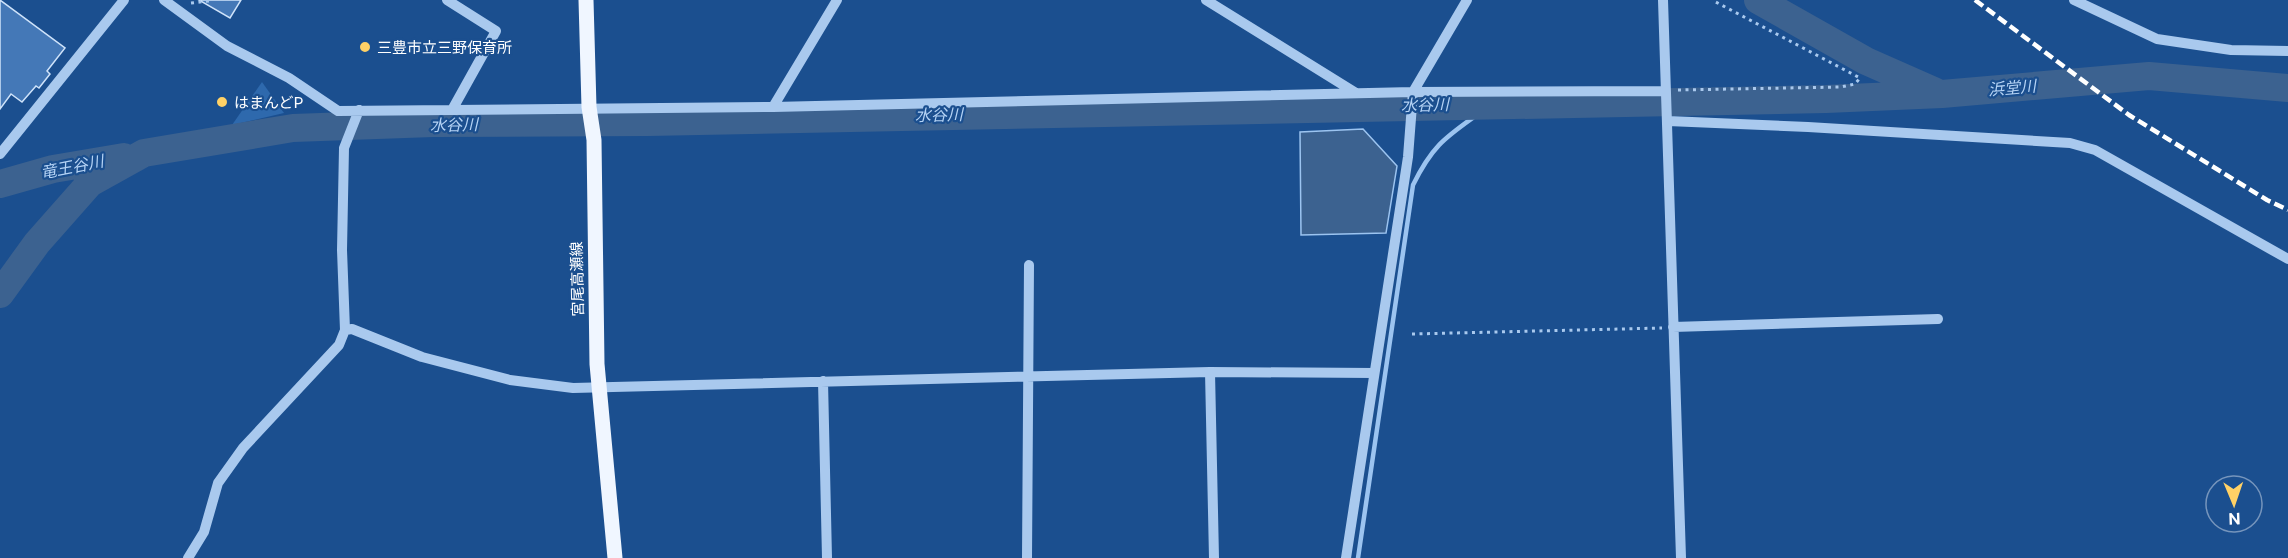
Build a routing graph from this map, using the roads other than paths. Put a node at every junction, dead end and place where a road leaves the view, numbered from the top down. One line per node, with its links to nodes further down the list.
1 (124, 0): 19 (street)
2 (164, 0): 17 (street)
3 (447, 0): 16 (street)
4 (586, 0): 15 (main road, 宮尾高瀬線)
5 (837, 0): 14 (street)
6 (1206, 0): 12 (street)
7 (1467, 0): 13 (street)
8 (1663, 0): 11 (street)
9 (2074, 0): 10 (street)
10 (2288, 51)
11 (1667, 93): 13 (street); 18 (street)
12 (1358, 94): 13 (street); 14 (street)
13 (1413, 96): 26 (street)
14 (773, 106): 15 (street)
15 (589, 108): 16 (street); 29 (main road, 宮尾高瀬線)
16 (452, 110): 17 (street)
17 (359, 111): 24 (street)
18 (1668, 118): 20 (street); 23 (street)
19 (0, 154)
20 (2288, 258)
21 (1029, 265): 27 (street)
22 (1938, 319): 23 (street)
23 (1673, 327): 36 (street)
24 (345, 330): 29 (street); 30 (street)
25 (1210, 372): 26 (street); 27 (street); 34 (street)
26 (1374, 373): 35 (street)
27 (1028, 375): 28 (street); 33 (street)
28 (823, 381): 29 (street); 32 (street)
29 (598, 387): 31 (main road, 宮尾高瀬線)
30 (188, 558)
31 (615, 558)
32 (827, 558)
33 (1027, 558)
34 (1214, 558)
35 (1346, 558)
36 (1681, 558)

